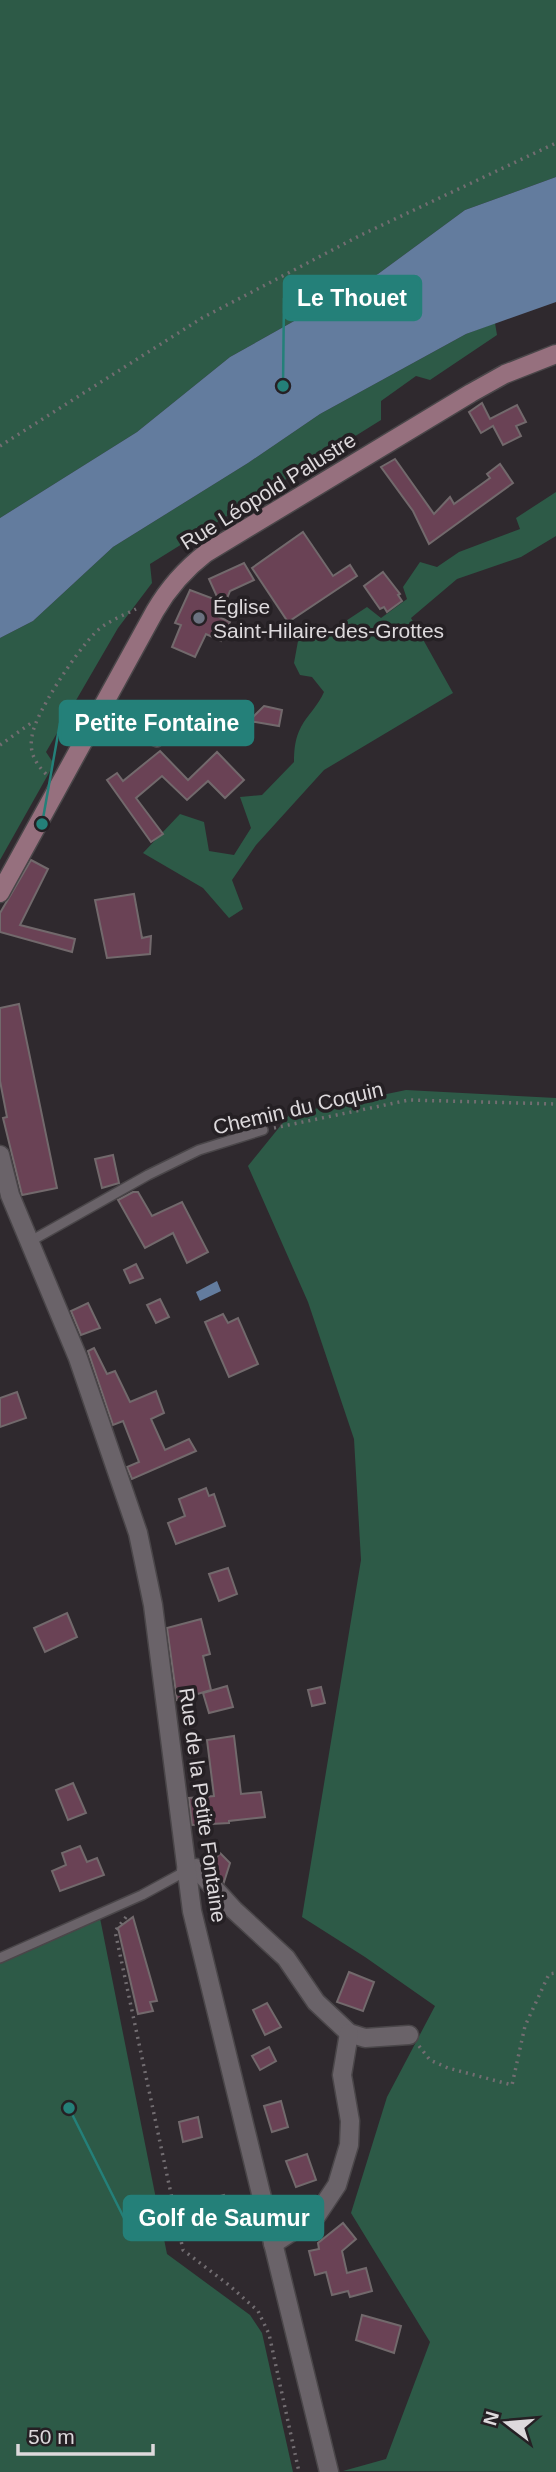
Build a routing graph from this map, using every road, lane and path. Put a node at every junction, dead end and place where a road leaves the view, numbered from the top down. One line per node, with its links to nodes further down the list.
1 (556, 143): 3 (path)
2 (556, 354): 4 (main road, Rue Léopold Palustre)
3 (0, 446)
4 (155, 611): 5 (main road, Rue Léopold Palustre); 6 (path)
5 (103, 704): 7 (lane); 9 (main road, Rue Léopold Palustre)
6 (36, 720): 8 (path); 9 (path)
7 (217, 733)
8 (0, 745)
9 (59, 784): 10 (main road, Rue Léopold Palustre)
10 (0, 892)
11 (556, 1104): 12 (path, Chemin du Coquin)
12 (263, 1130): 14 (lane, Chemin du Coquin)
13 (0, 1155): 14 (street, Rue de la Petite Fontaine)
14 (29, 1242): 15 (street, Rue de la Petite Fontaine)
15 (186, 1871): 16 (lane); 19 (street); 21 (street, Rue de la Petite Fontaine)
16 (142, 1895): 17 (lane); 22 (path)
17 (0, 1958)
18 (556, 1973): 20 (path)
19 (349, 2033): 20 (street); 21 (street)
20 (409, 2035)
21 (274, 2244): 23 (street, Rue de la Petite Fontaine)
22 (299, 2472)
23 (328, 2472)

